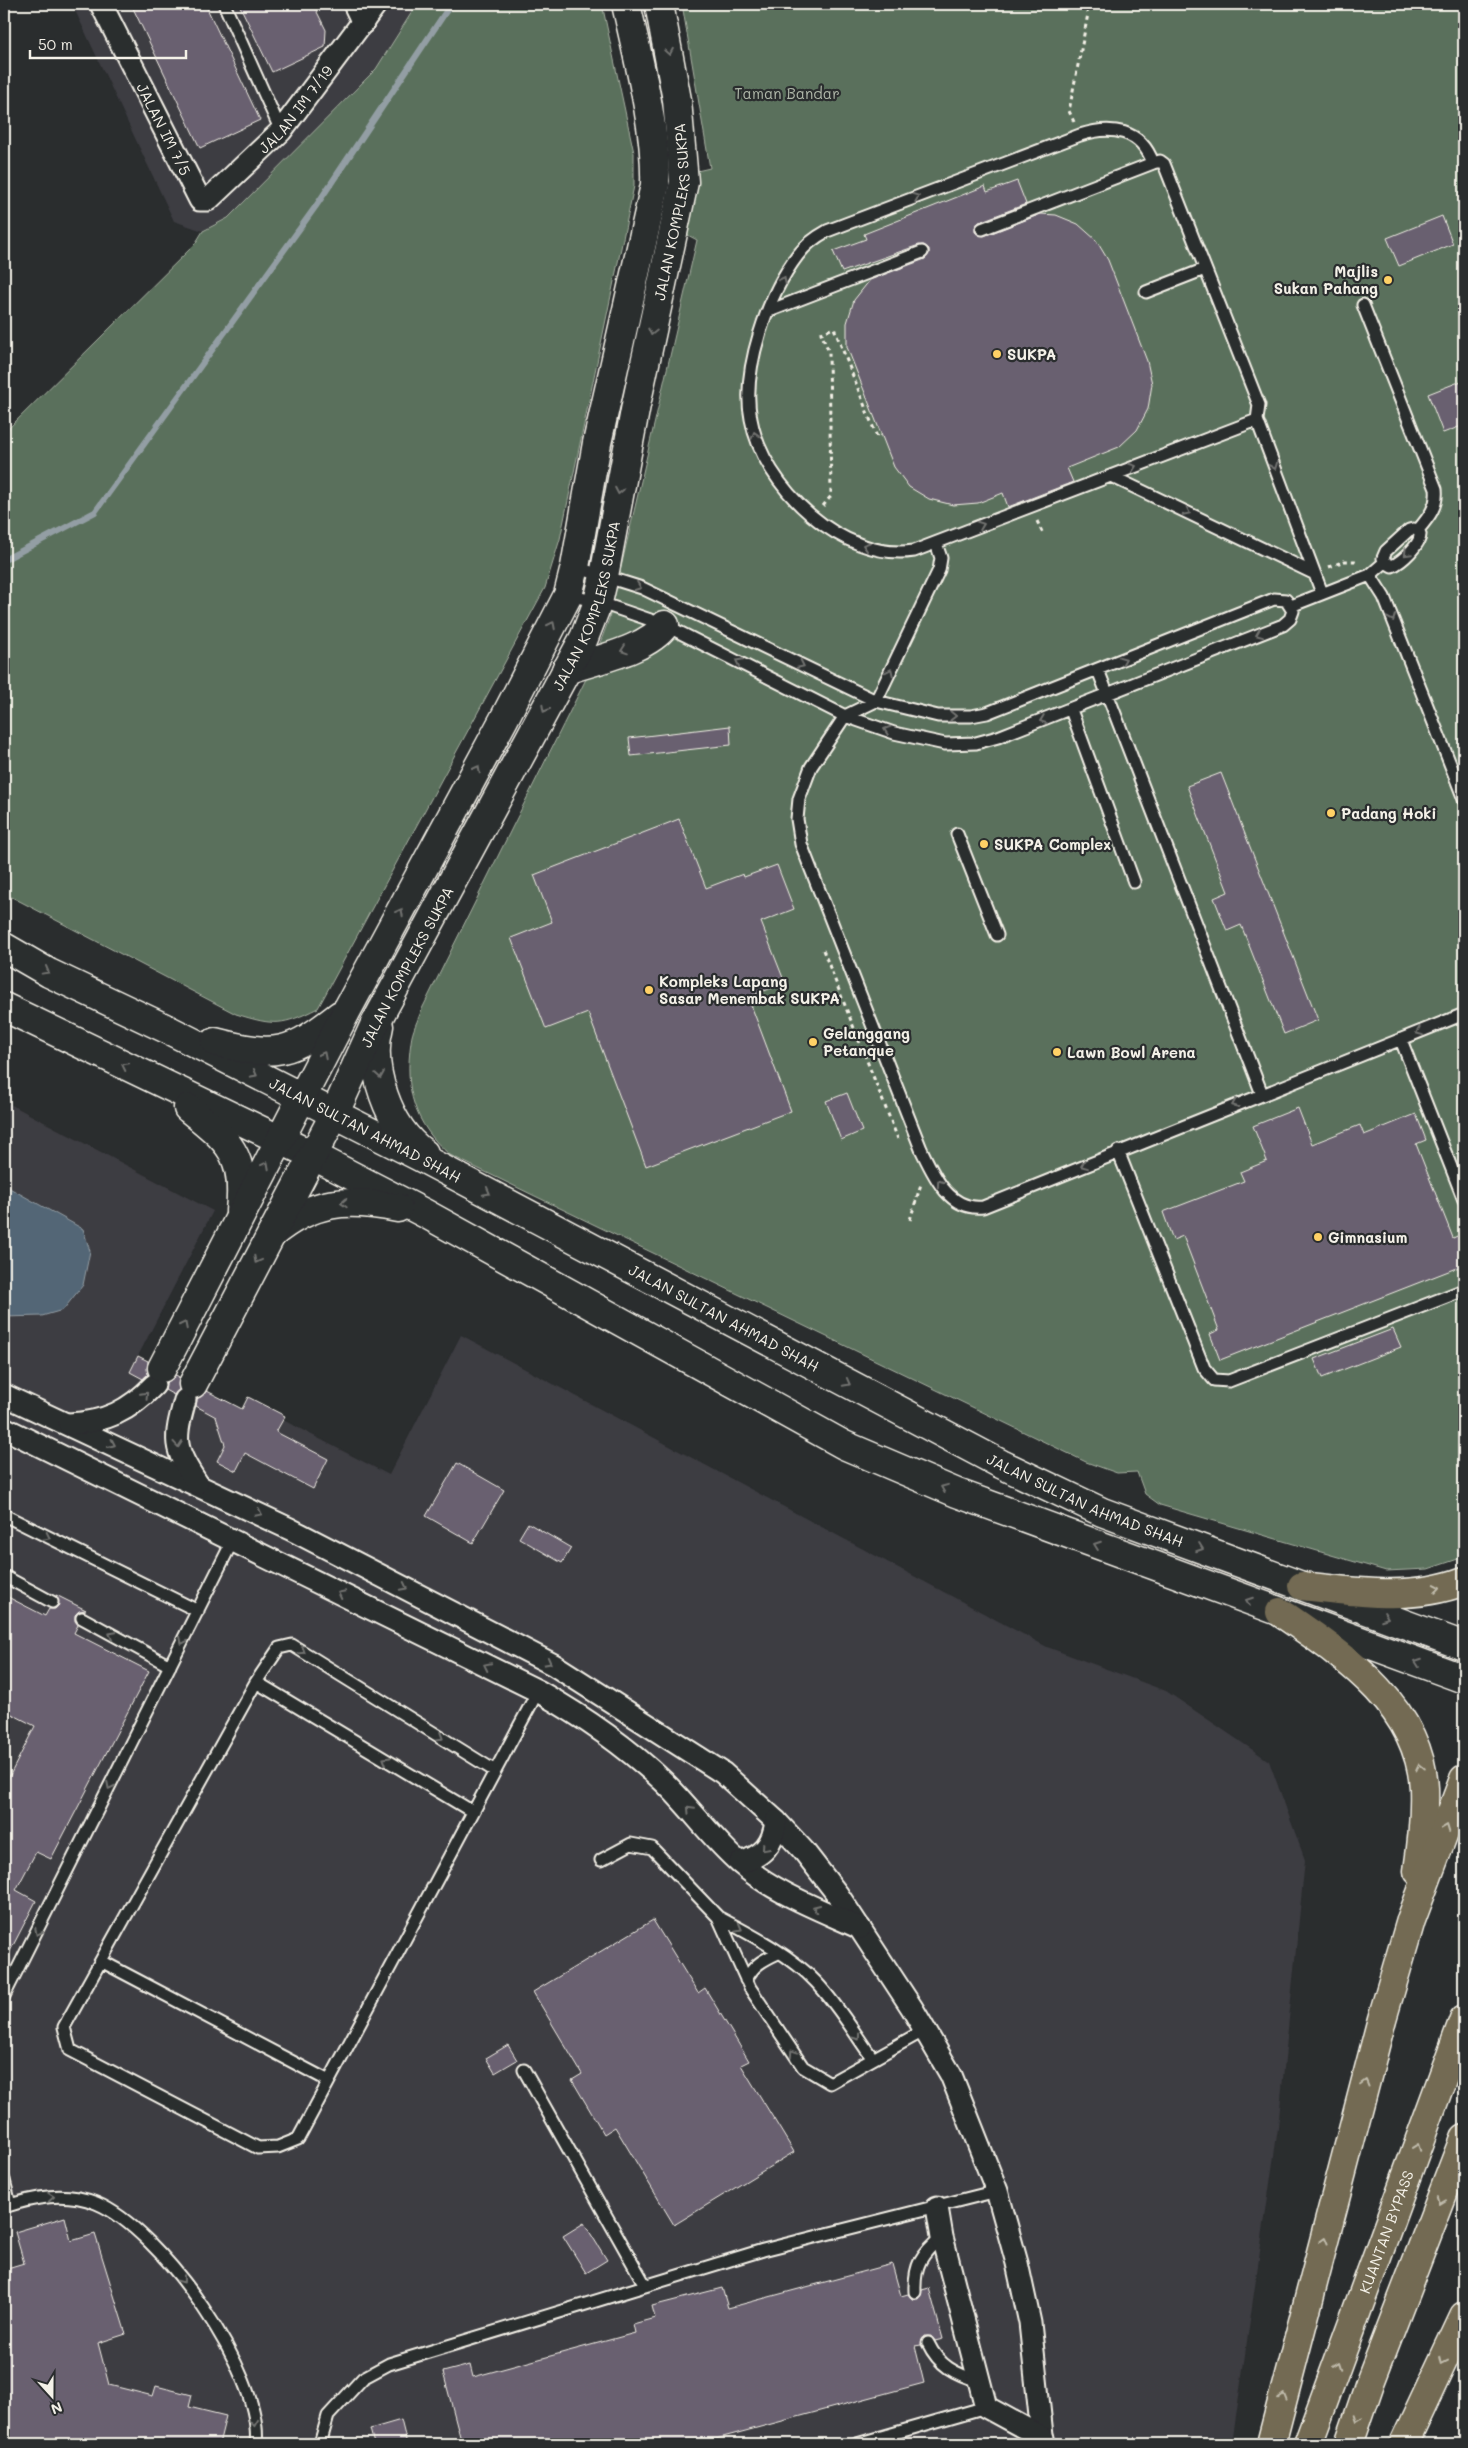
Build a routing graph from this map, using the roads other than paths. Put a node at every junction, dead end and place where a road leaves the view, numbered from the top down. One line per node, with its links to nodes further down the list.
1 (101, 4): 10 (street, JALAN IM 7/5)
2 (224, 4): 8 (lane)
3 (354, 4): 7 (street)
4 (376, 4): 7 (street, JALAN IM 7/19)
5 (626, 4): 22 (main road, JALAN KOMPLEKS SUKPA)
6 (660, 4): 25 (main road, JALAN KOMPLEKS SUKPA, one-way to 25)
7 (363, 23): 8 (street, JALAN IM 7/19)
8 (281, 131): 10 (street, JALAN IM 7/19)
9 (1153, 163): 11 (lane); 13 (lane); 16 (lane, one-way to 9)
10 (200, 200)
11 (982, 229)
12 (922, 252): 16 (lane)
13 (1205, 269): 14 (lane); 17 (lane)
14 (1146, 292)
15 (1363, 305): 19 (lane)
16 (769, 311): 20 (lane, one-way to 16)
17 (1257, 420): 18 (lane, one-way to 17); 23 (lane, one-way to 23)
18 (1111, 476): 20 (lane, one-way to 18); 23 (lane, one-way to 23)
19 (1418, 530): 21 (lane); 21 (lane, one-way to 21)
20 (936, 542): 33 (lane, one-way to 20)
21 (1385, 562): 24 (lane)
22 (575, 567): 25 (lane); 27 (main road, JALAN KOMPLEKS SUKPA)
23 (1313, 573): 26 (lane)
24 (1370, 575): 26 (lane); 36 (lane, one-way to 36)
25 (601, 589): 27 (lane); 29 (lane); 30 (main road, JALAN KOMPLEKS SUKPA); 33 (lane, one-way to 33)
26 (1322, 593): 28 (lane)
27 (568, 595): 43 (main road, JALAN KOMPLEKS SUKPA, one-way to 27)
28 (1291, 606): 31 (lane, one-way to 28); 32 (lane, one-way to 32)
29 (665, 625): 30 (main road, one-way to 30); 35 (lane, one-way to 29)
30 (566, 670): 41 (main road, JALAN KOMPLEKS SUKPA, one-way to 41)
31 (1098, 670): 32 (lane); 33 (lane, one-way to 31)
32 (1108, 695): 34 (lane); 48 (lane)
33 (876, 701): 35 (lane)
34 (1071, 710): 35 (lane, one-way to 35); 38 (lane)
35 (845, 716): 52 (lane, one-way to 35)
36 (1464, 799)
37 (957, 834): 39 (lane)
38 (1134, 882)
39 (997, 935)
40 (4, 947): 45 (main road, JALAN SULTAN AHMAD SHAH, one-way to 45)
41 (390, 994): 50 (main road, JALAN KOMPLEKS SUKPA); 54 (main road, one-way to 54)
42 (4, 1007): 47 (main road, one-way to 42)
43 (347, 1010): 45 (main road); 49 (main road, JALAN KOMPLEKS SUKPA, one-way to 43)
44 (1464, 1014): 46 (lane, one-way to 46)
45 (167, 1029): 49 (main road, JALAN SULTAN AHMAD SHAH, one-way to 49)
46 (1401, 1040): 48 (lane); 55 (lane)
47 (152, 1079): 51 (main road); 57 (main road)
48 (1262, 1094): 52 (lane, one-way to 52)
49 (301, 1098): 50 (main road, JALAN SULTAN AHMAD SHAH); 51 (main road, JALAN KOMPLEKS SUKPA)
50 (334, 1115): 53 (main road, JALAN KOMPLEKS SUKPA); 54 (main road, JALAN SULTAN AHMAD SHAH)
51 (280, 1139): 53 (main road); 57 (main road, JALAN KOMPLEKS SUKPA, one-way to 51)
52 (1118, 1151): 59 (lane)
53 (312, 1155): 56 (main road); 58 (main road, JALAN KOMPLEKS SUKPA)
54 (456, 1176): 70 (main road, JALAN SULTAN AHMAD SHAH, one-way to 70)
55 (1464, 1200)
56 (426, 1214): 58 (main road, one-way to 58); 73 (main road, one-way to 56)
57 (239, 1217): 60 (main road, JALAN KOMPLEKS SUKPA, one-way to 57)
58 (269, 1236): 61 (main road, JALAN KOMPLEKS SUKPA, one-way to 61)
59 (1464, 1290)
60 (158, 1376): 63 (street, one-way to 60)
61 (189, 1392): 65 (street, one-way to 65)
62 (4, 1395): 63 (street)
63 (69, 1424): 65 (street, one-way to 65)
64 (4, 1428): 67 (street)
65 (196, 1483): 83 (street, one-way to 83)
66 (4, 1515): 72 (lane, one-way to 72)
67 (233, 1540): 72 (lane); 79 (street, one-way to 67)
68 (4, 1576): 71 (lane)
69 (1464, 1581): 70 (highway, one-way to 69)
70 (1302, 1586): 75 (main road, JALAN SULTAN AHMAD SHAH, one-way to 75)
71 (52, 1602)
72 (198, 1611): 76 (lane, one-way to 76)
73 (1280, 1612): 77 (main road, one-way to 73); 87 (highway, one-way to 73)
74 (82, 1618): 76 (lane, one-way to 74)
75 (1464, 1646)
76 (170, 1666): 92 (lane, one-way to 92)
77 (1464, 1679)
78 (256, 1682): 80 (lane, one-way to 80); 82 (lane, one-way to 78); 90 (lane)
79 (538, 1690): 80 (lane); 85 (street, one-way to 79)
80 (495, 1772): 82 (lane)
81 (1464, 1779): 87 (highway, one-way to 81)
82 (473, 1812): 97 (lane)
83 (776, 1821): 85 (street, one-way to 85); 88 (street)
84 (601, 1860): 86 (lane)
85 (740, 1863): 88 (street, one-way to 85)
86 (718, 1917): 89 (lane, one-way to 89); 91 (lane)
87 (1411, 1920): 114 (highway, one-way to 87)
88 (860, 1928): 94 (street)
89 (778, 1953): 91 (lane); 95 (lane, one-way to 95)
90 (101, 1961): 97 (lane); 97 (lane)
91 (746, 1980): 95 (lane, one-way to 91)
92 (4, 1996)
93 (1464, 2019): 115 (highway, KUANTAN BYPASS, one-way to 93)
94 (925, 2030): 95 (lane); 100 (street)
95 (873, 2059)
96 (524, 2070): 104 (lane)
97 (330, 2081)
98 (1464, 2140): 116 (highway, one-way to 116)
99 (4, 2180): 101 (lane)
100 (997, 2191): 102 (lane); 110 (street)
101 (7, 2206): 111 (lane, one-way to 111)
102 (936, 2207): 103 (street); 104 (lane)
103 (942, 2237): 105 (lane); 108 (street)
104 (645, 2284): 112 (lane)
105 (915, 2292)
106 (1464, 2316): 117 (highway, one-way to 117)
107 (928, 2343): 108 (lane)
108 (979, 2381): 109 (street)
109 (986, 2407): 110 (street); 113 (lane)
110 (1043, 2441)
111 (256, 2444)
112 (320, 2444)
113 (856, 2444)
114 (1271, 2444)
115 (1308, 2444)
116 (1349, 2444)
117 (1404, 2444)

